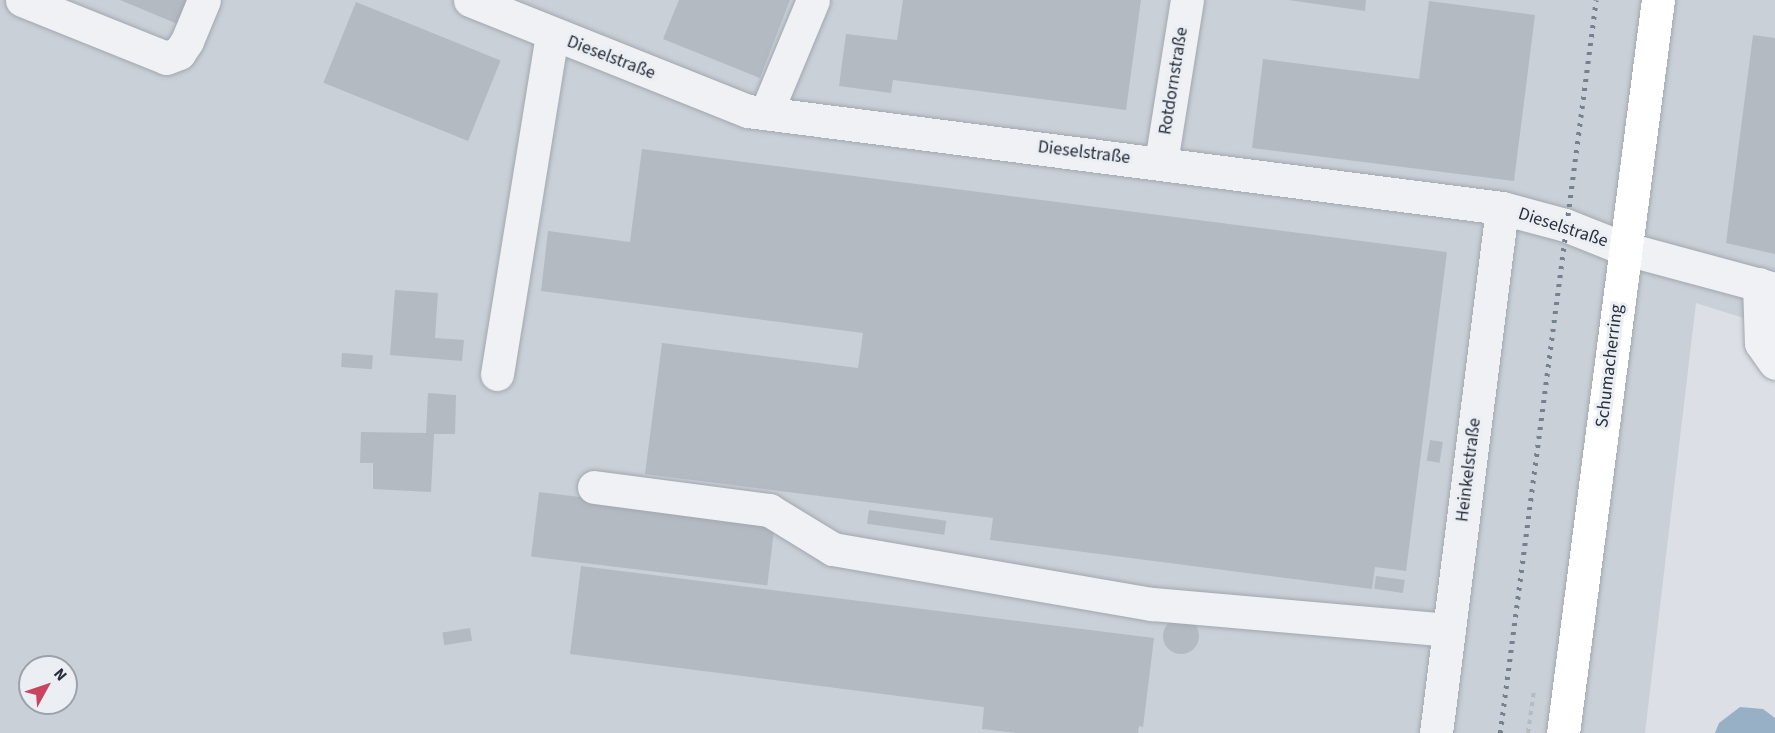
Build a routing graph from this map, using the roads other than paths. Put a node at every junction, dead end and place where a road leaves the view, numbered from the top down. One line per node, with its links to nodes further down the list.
1 (22, 0): 2 (street)
2 (204, 0)
3 (470, 0): 7 (street, Dieselstraße)
4 (813, 0): 8 (street)
5 (1186, 0): 9 (street, Rotdornstraße)
6 (1658, 0): 11 (main road, Schumacherring)
7 (552, 35): 8 (street, Dieselstraße); 14 (street, Dieselstraße)
8 (766, 113): 9 (street, Dieselstraße)
9 (1161, 162): 10 (street, Dieselstraße)
10 (1502, 208): 11 (street, Dieselstraße); 16 (street, Heinkelstraße)
11 (1623, 248): 12 (street, Dieselstraße); 18 (main road, Schumacherring)
12 (1767, 286): 13 (street)
13 (1775, 363)
14 (497, 374)
15 (594, 487): 16 (street)
16 (1449, 630): 17 (street, Heinkelstraße)
17 (1428, 719)
18 (1563, 733)

